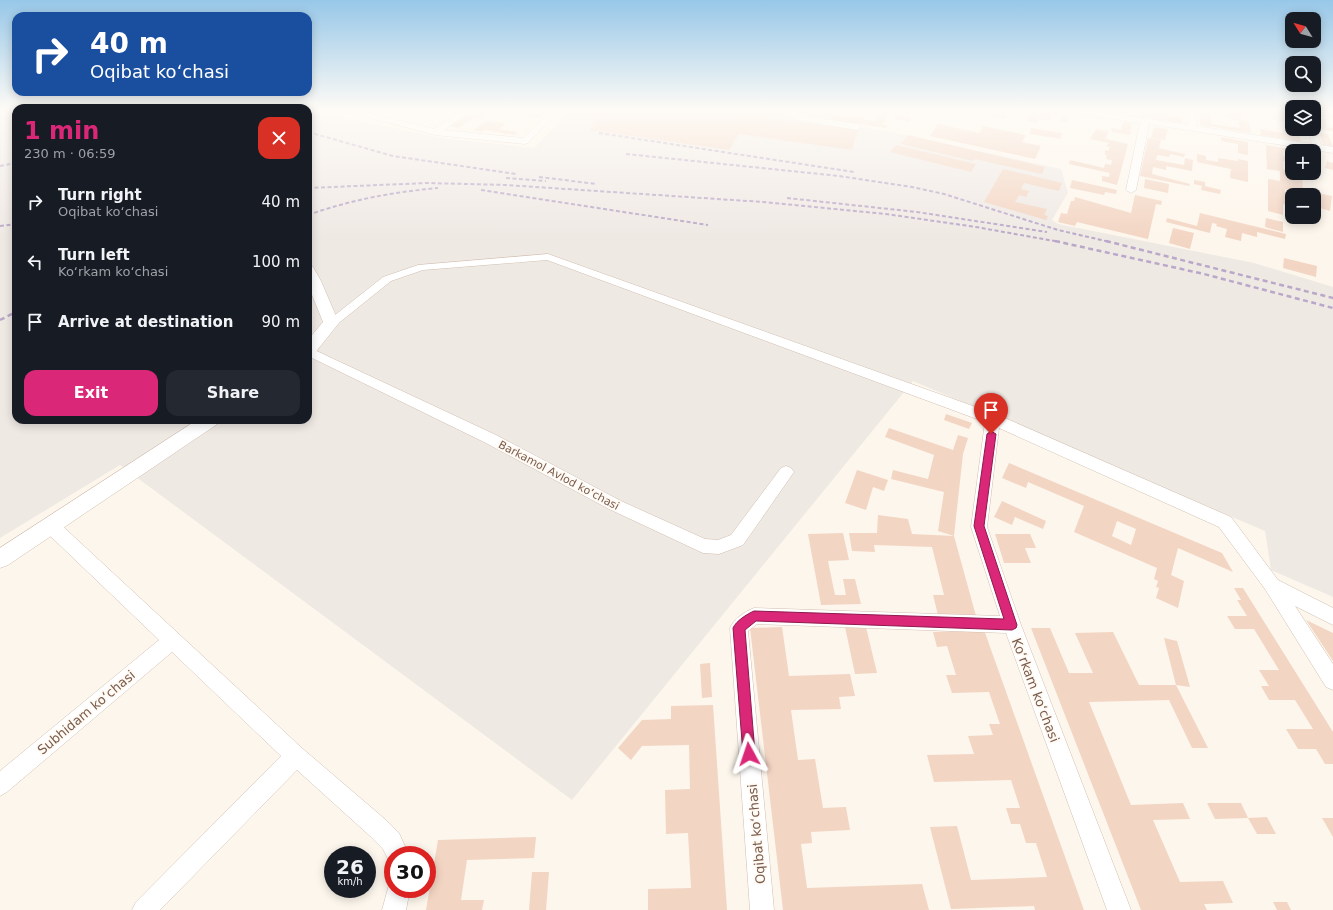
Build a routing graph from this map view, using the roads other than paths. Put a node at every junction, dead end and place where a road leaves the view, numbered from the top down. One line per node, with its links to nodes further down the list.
1 (1139, 152): 2 (street)
2 (1131, 190)
3 (312, 279): 4 (street)
4 (331, 322): 5 (street); 7 (street)
5 (312, 345)
6 (312, 352): 9 (street, Barkamol Аvlod koʻchasi)
7 (993, 419): 12 (street); 14 (street, Koʻrkam koʻchasi)
8 (204, 424): 10 (street)
9 (786, 472)
10 (51, 526): 11 (street); 15 (street)
11 (0, 559)
12 (1271, 584): 13 (street); 16 (street)
13 (1333, 617)
14 (1012, 625): 23 (street, Oqibat koʻchasi); 24 (street, Koʻrkam koʻchasi)
15 (173, 640): 17 (street); 18 (street, Subhidam koʻchasi)
16 (1333, 681)
17 (296, 756): 19 (street); 21 (street)
18 (0, 785)
19 (394, 846)
20 (396, 898): 22 (street)
21 (144, 910)
22 (394, 910)
23 (762, 910)
24 (1119, 910)

